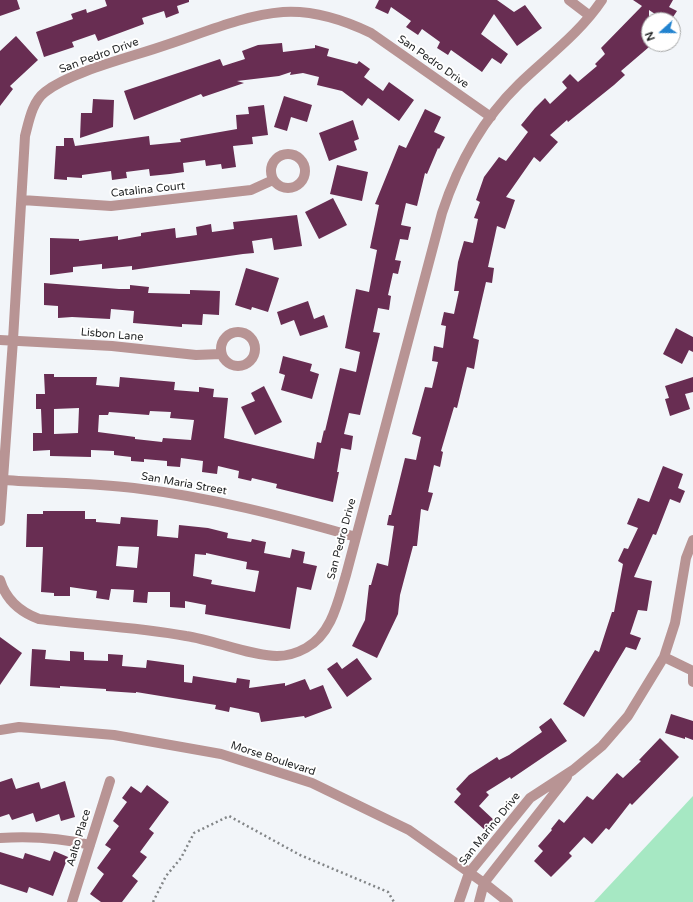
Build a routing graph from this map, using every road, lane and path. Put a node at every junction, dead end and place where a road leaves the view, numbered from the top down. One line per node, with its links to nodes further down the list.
1 (569, 0): 3 (street)
2 (602, 0): 3 (street, San Pedro Drive)
3 (590, 16): 4 (street, San Pedro Drive)
4 (491, 117): 6 (street, San Pedro Drive); 12 (street, San Pedro Drive)
5 (273, 180): 6 (street, Catalina Court)
6 (22, 200): 8 (street, San Pedro Drive)
7 (0, 340): 8 (street, Lisbon Lane)
8 (14, 340): 9 (street, Lisbon Lane); 10 (street, San Pedro Drive)
9 (221, 354)
10 (4, 480): 11 (street, San Pedro Drive); 12 (street, San Maria Street)
11 (0, 521)
12 (356, 537): 14 (street, San Pedro Drive)
13 (693, 540): 15 (street, San Marino Drive)
14 (0, 580)
15 (664, 657): 16 (street); 19 (street, San Marino Drive)
16 (693, 671): 17 (street)
17 (693, 682)
18 (0, 730): 23 (street, Morse Boulevard)
19 (573, 770): 23 (street, San Marino Drive); 24 (street, San Marino Drive)
20 (110, 781): 22 (street, Aalto Place)
21 (0, 838): 22 (street)
22 (90, 845): 25 (street, Aalto Place)
23 (469, 873): 24 (street, Morse Boulevard); 28 (street, San Marino Drive)
24 (484, 883): 29 (street, San Marino Drive); 30 (street, Morse Boulevard)
25 (72, 902)
26 (153, 902): 27 (path)
27 (394, 902)
28 (459, 902)
29 (479, 902)
30 (508, 902)

